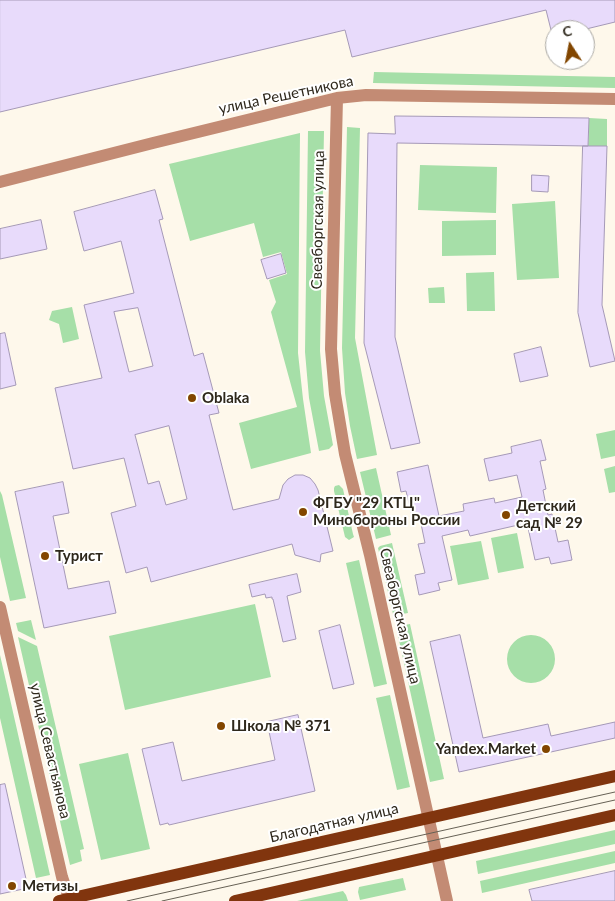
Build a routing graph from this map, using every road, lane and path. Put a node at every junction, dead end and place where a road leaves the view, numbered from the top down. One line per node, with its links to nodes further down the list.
1 (337, 98): 2 (street, улица Решетникова); 3 (street, улица Решетникова); 7 (street, Свеаборгская улица)
2 (615, 100)
3 (0, 182)
4 (0, 607): 9 (street, улица Севастьянова)
5 (615, 776): 7 (main road, Благодатная улица)
6 (615, 816): 8 (main road)
7 (428, 818): 8 (street, Свеаборгская улица); 9 (main road, Благодатная улица)
8 (437, 856): 10 (main road); 11 (street, Свеаборгская улица)
9 (66, 900)
10 (235, 901)
11 (447, 901)

